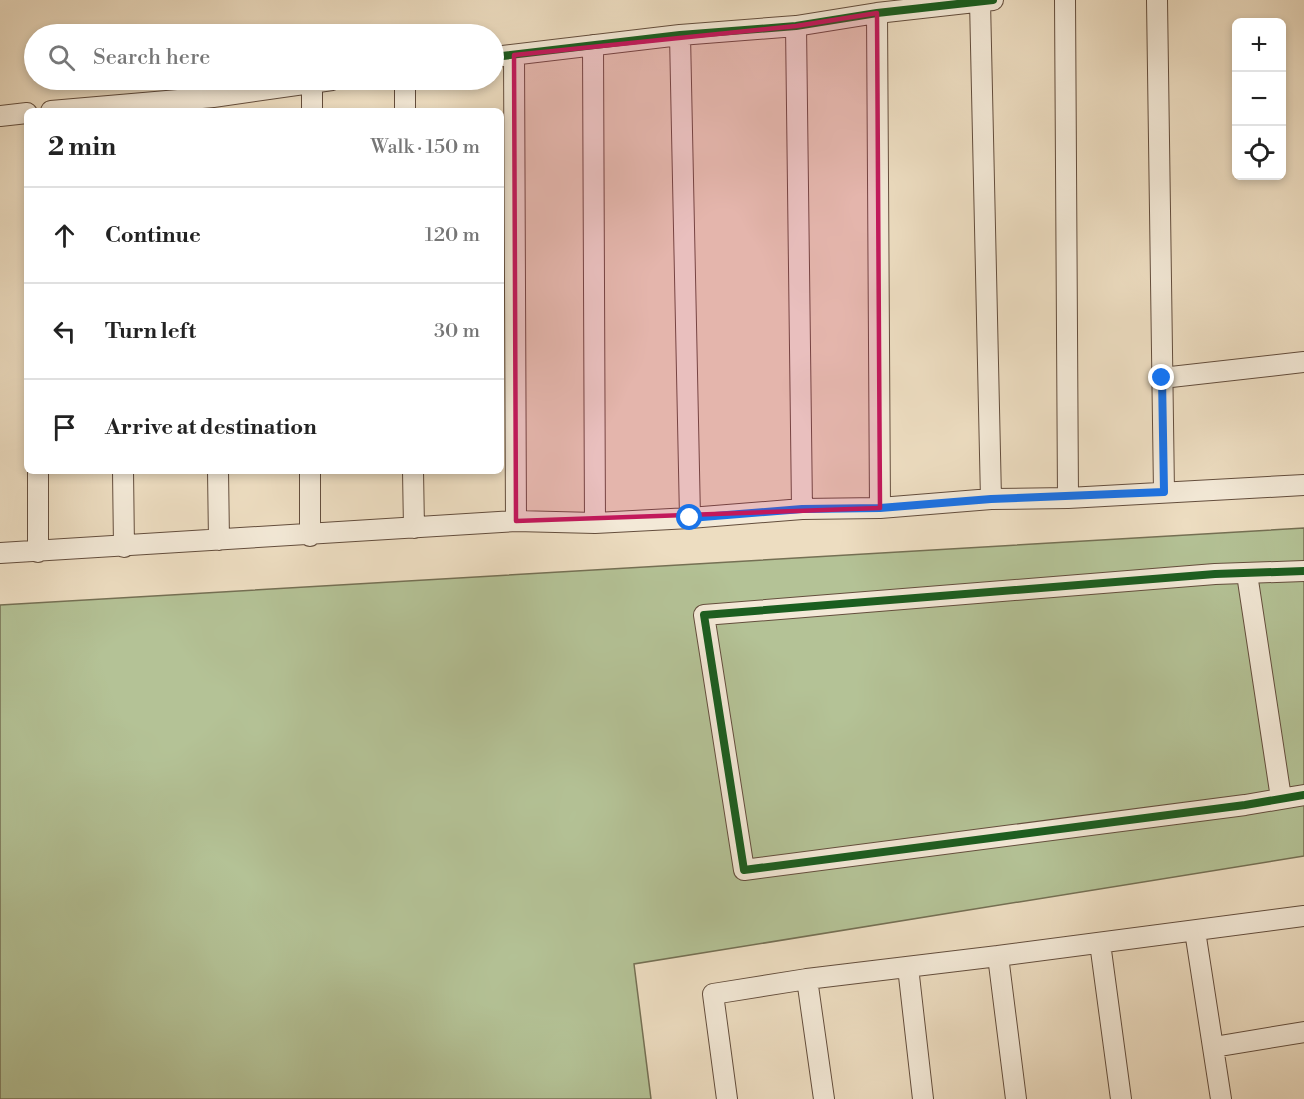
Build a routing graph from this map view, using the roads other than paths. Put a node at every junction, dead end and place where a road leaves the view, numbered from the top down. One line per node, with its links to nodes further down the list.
1 (1065, 0): 28 (street)
2 (1157, 0): 20 (street)
3 (987, 1): 4 (street); 29 (street)
4 (877, 13): 5 (street); 30 (street)
5 (796, 26): 6 (street); 31 (street)
6 (680, 35): 7 (street); 32 (street)
7 (593, 45): 8 (street); 34 (street)
8 (514, 55): 9 (street); 33 (street)
9 (504, 56)
10 (276, 90): 13 (street)
11 (312, 90): 15 (street)
12 (405, 90): 16 (street)
13 (213, 104): 14 (street)
14 (122, 108)
15 (312, 108)
16 (405, 108)
17 (24, 113): 18 (street)
18 (0, 116)
19 (1304, 362): 20 (street)
20 (1162, 378): 27 (street)
21 (38, 474): 39 (street)
22 (123, 474): 38 (street)
23 (218, 474): 37 (street)
24 (310, 474): 36 (street)
25 (413, 474): 35 (street)
26 (1304, 485): 27 (street)
27 (1164, 492): 28 (street)
28 (1068, 498): 29 (street)
29 (991, 499): 30 (street)
30 (880, 508): 31 (street)
31 (802, 509): 32 (street)
32 (690, 518): 34 (street)
33 (516, 521): 34 (street); 35 (street)
34 (595, 524)
35 (414, 528): 36 (street)
36 (310, 536): 37 (street)
37 (219, 540): 38 (street)
38 (124, 547): 39 (street)
39 (39, 552): 40 (street)
40 (0, 553)
41 (1304, 571): 42 (street)
42 (1247, 574): 44 (street); 44 (street)
43 (1304, 795): 44 (street)
44 (1281, 798)
45 (1304, 916): 46 (street)
46 (1195, 931): 47 (street); 52 (street)
47 (1100, 943): 48 (street); 57 (street)
48 (998, 956): 49 (street); 56 (street)
49 (908, 967): 50 (street); 55 (street)
50 (807, 979): 53 (street); 54 (street)
51 (1304, 1032): 52 (street)
52 (1214, 1047): 58 (street)
53 (727, 1099)
54 (824, 1099)
55 (923, 1099)
56 (1016, 1099)
57 (1121, 1099)
58 (1221, 1099)

